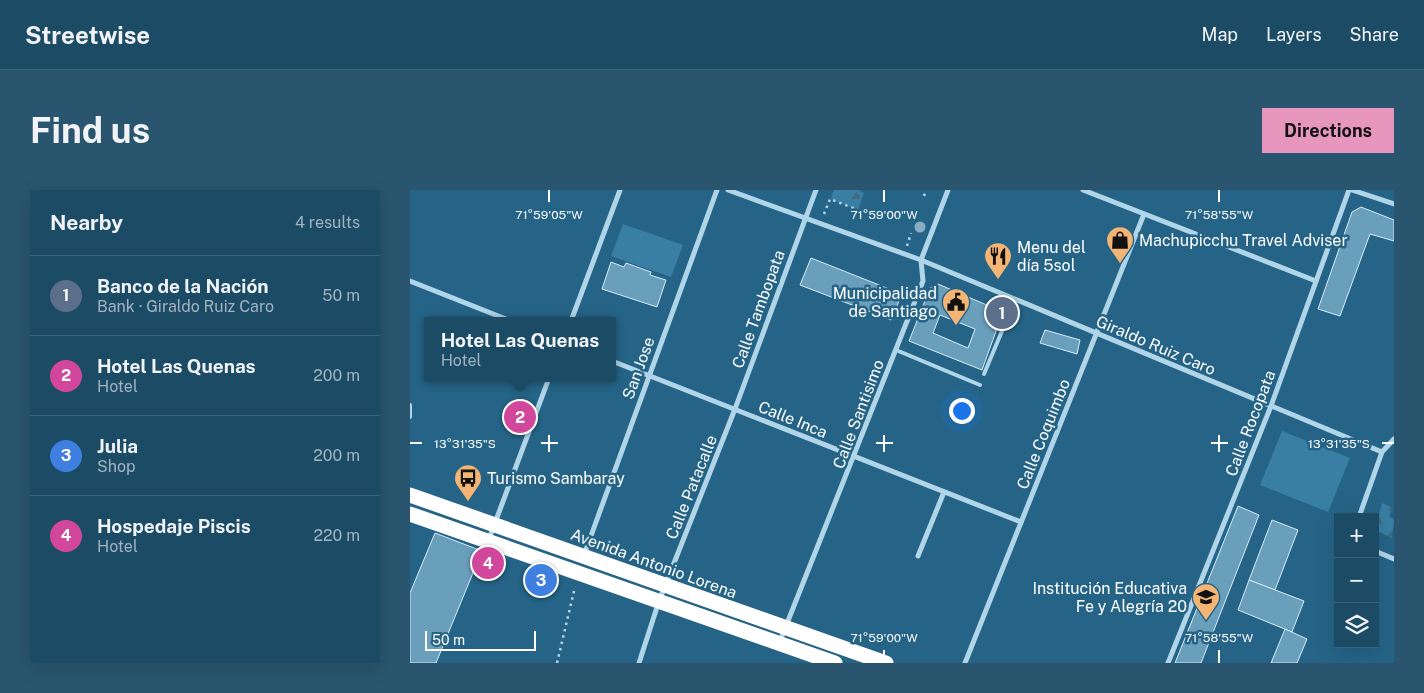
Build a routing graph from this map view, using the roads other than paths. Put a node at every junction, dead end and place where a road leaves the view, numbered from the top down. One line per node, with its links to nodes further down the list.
1 (620, 190): 16 (street)
2 (717, 190): 21 (street, San Jose)
3 (728, 190): 10 (street, Giraldo Ruiz Caro)
4 (816, 190): 10 (street, Calle Tambopata)
5 (948, 190): 11 (street, Calle Santisimo)
6 (1083, 190): 9 (street)
7 (1350, 190): 8 (street); 13 (street, Calle Rocopata)
8 (1394, 204)
9 (1144, 214): 13 (street); 17 (street, Calle Coquimbo)
10 (804, 217): 11 (street, Giraldo Ruiz Caro); 26 (street, Calle Tambopata)
11 (921, 260): 14 (street, Giraldo Ruiz Caro); 18 (street, Calle Santisimo)
12 (410, 281): 15 (street)
13 (1316, 281): 25 (street, Calle Rocopata)
14 (1015, 300): 17 (street, Giraldo Ruiz Caro); 20 (lane)
15 (501, 317)
16 (572, 317)
17 (1096, 334): 25 (street, Giraldo Ruiz Caro); 35 (street, Calle Coquimbo)
18 (896, 350): 23 (lane); 30 (street, Calle Santisimo)
19 (616, 363): 21 (street, Calle Inca)
20 (984, 374)
21 (648, 375): 26 (street, Calle Inca); 39 (street, San Jose)
22 (547, 382): 36 (street)
23 (980, 386)
24 (410, 405): 27 (lane)
25 (1270, 406): 29 (street, Giraldo Ruiz Caro); 50 (street, Calle Rocopata)
26 (735, 409): 30 (street, Calle Inca); 42 (street, Calle Patacalle)
27 (410, 417)
28 (1394, 439): 29 (street)
29 (1382, 452): 33 (street)
30 (854, 456): 31 (street, Calle Inca); 44 (street, Calle Santisimo)
31 (944, 492): 35 (street, Calle Inca); 40 (street)
32 (410, 495): 36 (highway, Avenida Antonio Lorena)
33 (1359, 513)
34 (410, 514): 37 (highway, Avenida Antonio Lorena)
35 (1021, 522): 49 (street, Calle Coquimbo)
36 (494, 524): 37 (street); 39 (highway, Avenida Antonio Lorena)
37 (488, 542): 43 (highway, Avenida Antonio Lorena)
38 (1379, 552): 41 (street)
39 (583, 556): 42 (highway, Avenida Antonio Lorena)
40 (918, 556)
41 (1394, 559)
42 (666, 585): 43 (street, Calle Patacalle); 44 (highway, Avenida Antonio Lorena)
43 (659, 601): 45 (highway, Avenida Antonio Lorena); 46 (street, Calle Patacalle)
44 (785, 629): 45 (street, Calle Santisimo); 48 (highway, Avenida Antonio Lorena)
45 (779, 644): 47 (highway, Avenida Antonio Lorena)
46 (639, 663)
47 (835, 663)
48 (886, 663)
49 (965, 663)
50 (1168, 663)

